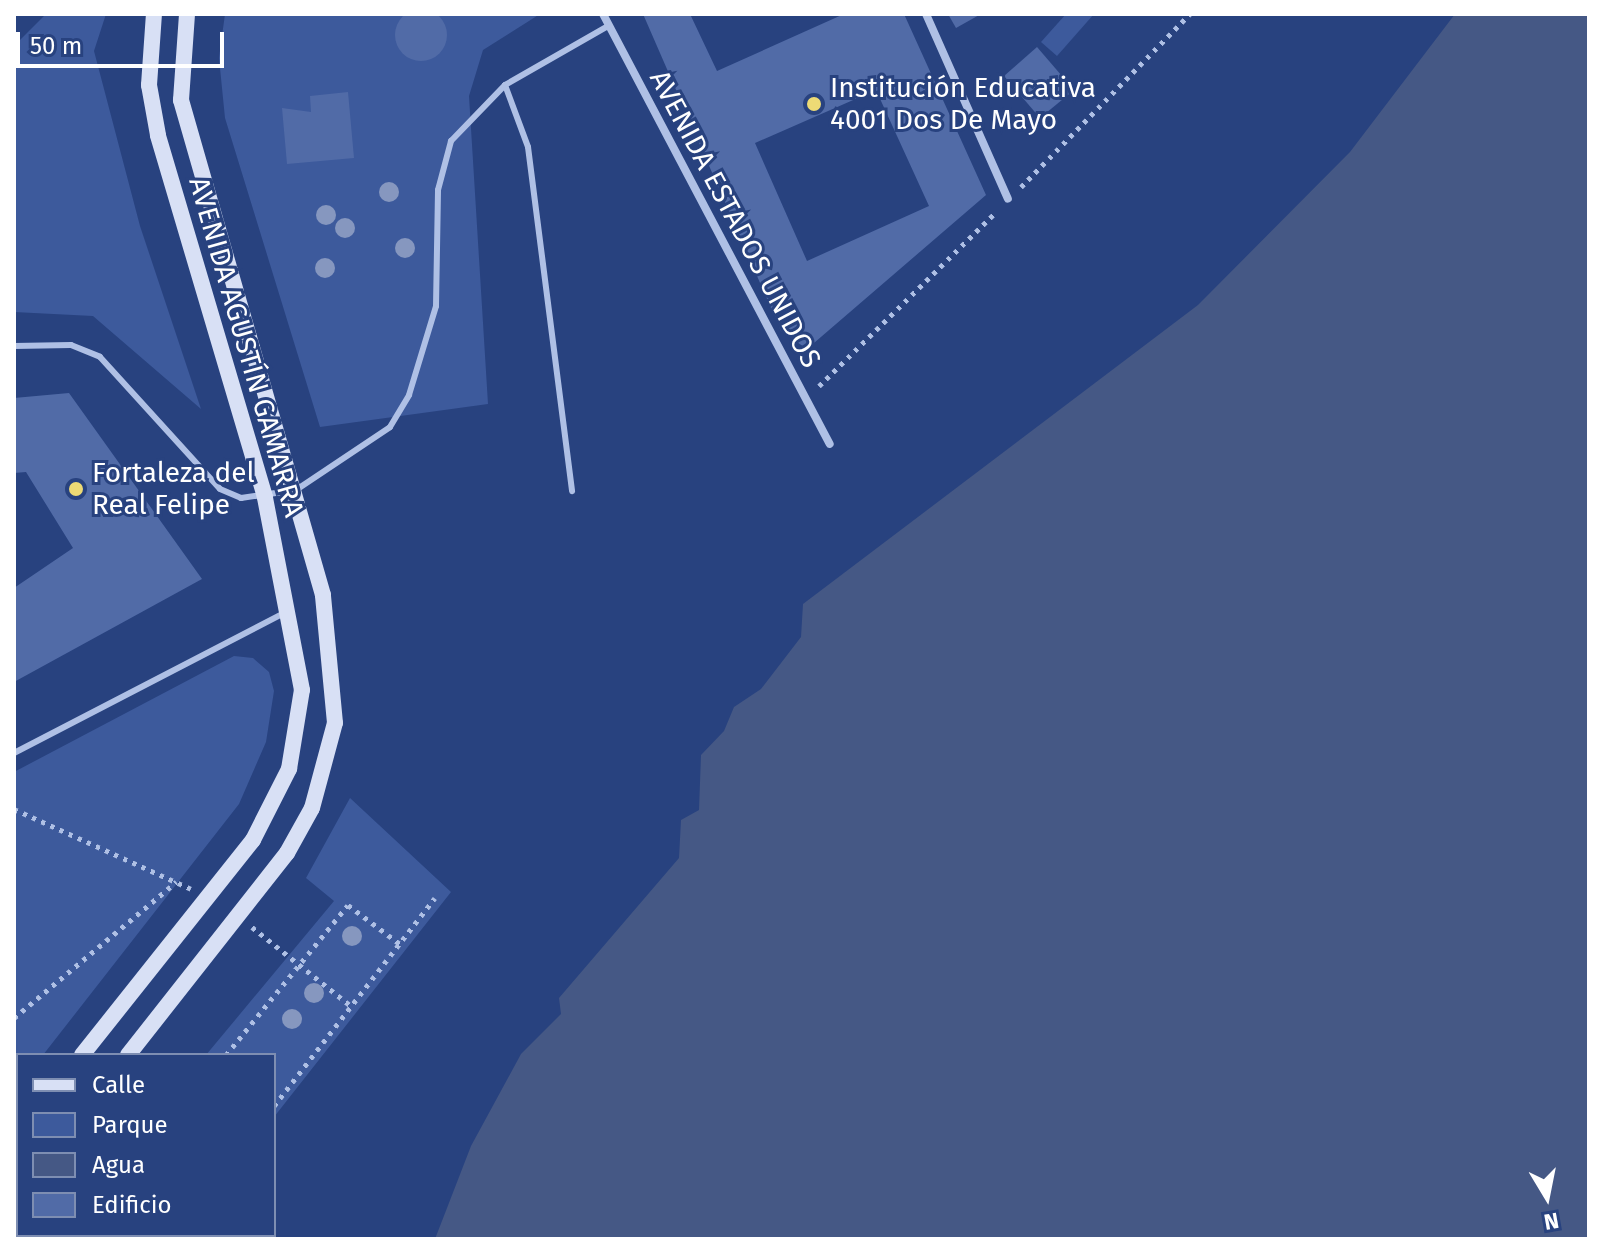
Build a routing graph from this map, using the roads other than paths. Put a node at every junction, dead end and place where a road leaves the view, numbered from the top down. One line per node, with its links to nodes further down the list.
1 (154, 14): 12 (main road, AVENIDA AGUSTÍN GAMARRA)
2 (187, 14): 10 (main road, AVENIDA AGUSTÍN GAMARRA)
3 (603, 14): 5 (street, AVENIDA ESTADOS UNIDOS)
4 (926, 14): 7 (street)
5 (608, 26): 6 (lane); 9 (street, AVENIDA ESTADOS UNIDOS)
6 (505, 85): 10 (lane); 11 (lane)
7 (1008, 199)
8 (14, 346): 12 (lane)
9 (830, 444)
10 (296, 490): 12 (lane); 16 (main road, AVENIDA AGUSTÍN GAMARRA)
11 (572, 491)
12 (265, 497): 13 (main road, AVENIDA AGUSTÍN GAMARRA)
13 (290, 609): 14 (lane); 15 (main road, AVENIDA AGUSTÍN GAMARRA)
14 (14, 753)
15 (84, 1053)
16 (130, 1053)

